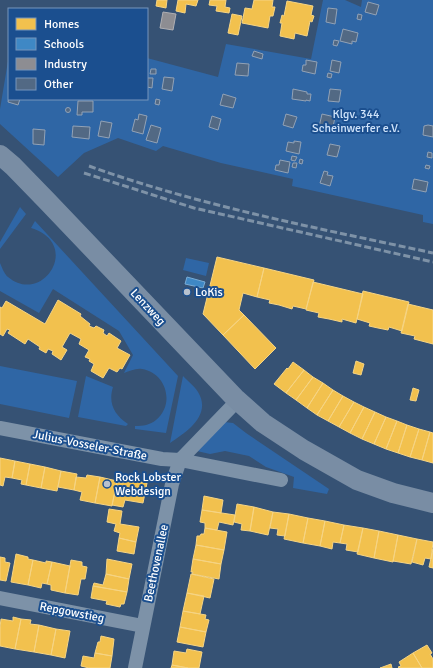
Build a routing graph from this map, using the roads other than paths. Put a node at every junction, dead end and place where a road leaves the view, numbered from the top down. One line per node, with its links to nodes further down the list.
1 (0, 155): 2 (street, Lenzweg)
2 (237, 401): 4 (street); 6 (street, Lenzweg)
3 (0, 428): 4 (street, Julius-Vosseler-Straße)
4 (180, 460): 5 (street, Julius-Vosseler-Straße); 8 (street, Beethovenallee)
5 (281, 480)
6 (433, 504)
7 (0, 598): 8 (street, Repgowstieg)
8 (143, 626): 9 (street, Beethovenallee)
9 (136, 668)

